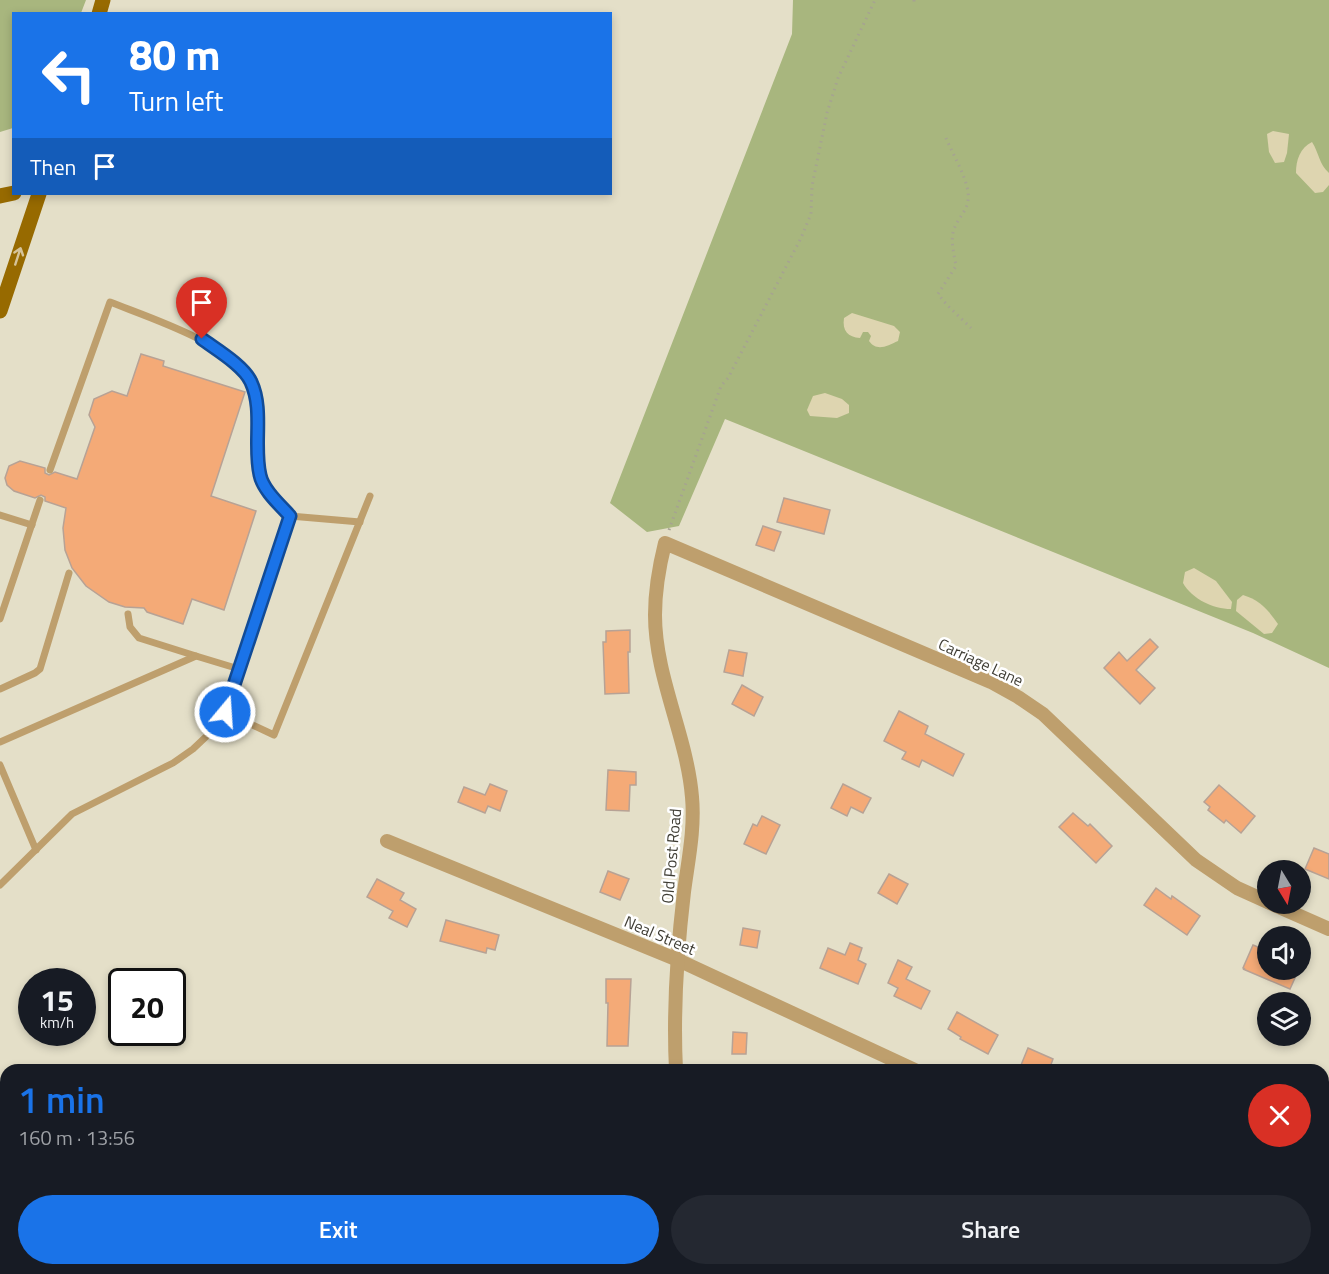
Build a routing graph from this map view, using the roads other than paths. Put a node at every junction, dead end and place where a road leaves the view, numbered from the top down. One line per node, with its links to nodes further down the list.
1 (39, 195): 2 (main road, one-way to 1)
2 (0, 311)
3 (50, 470): 7 (lane)
4 (370, 496): 8 (lane)
5 (40, 500): 9 (lane)
6 (0, 515): 9 (lane)
7 (290, 516): 8 (lane); 15 (lane)
8 (360, 522): 17 (lane)
9 (32, 525): 13 (lane)
10 (665, 543): 23 (street, Carriage Lane); 26 (street, Old Post Road)
11 (69, 573): 16 (lane)
12 (128, 614): 14 (lane)
13 (0, 619)
14 (196, 656): 15 (lane); 18 (lane)
15 (238, 669): 17 (lane)
16 (0, 689)
17 (225, 712): 21 (lane)
18 (0, 742)
19 (0, 765): 21 (lane)
20 (387, 841): 26 (street, Neal Street)
21 (36, 850): 22 (lane)
22 (0, 885)
23 (1257, 897)
24 (1296, 914): 25 (street, Carriage Lane)
25 (1329, 929)
26 (678, 960): 27 (street, Old Post Road); 28 (street, Neal Street)
27 (675, 1064)
28 (902, 1064)

